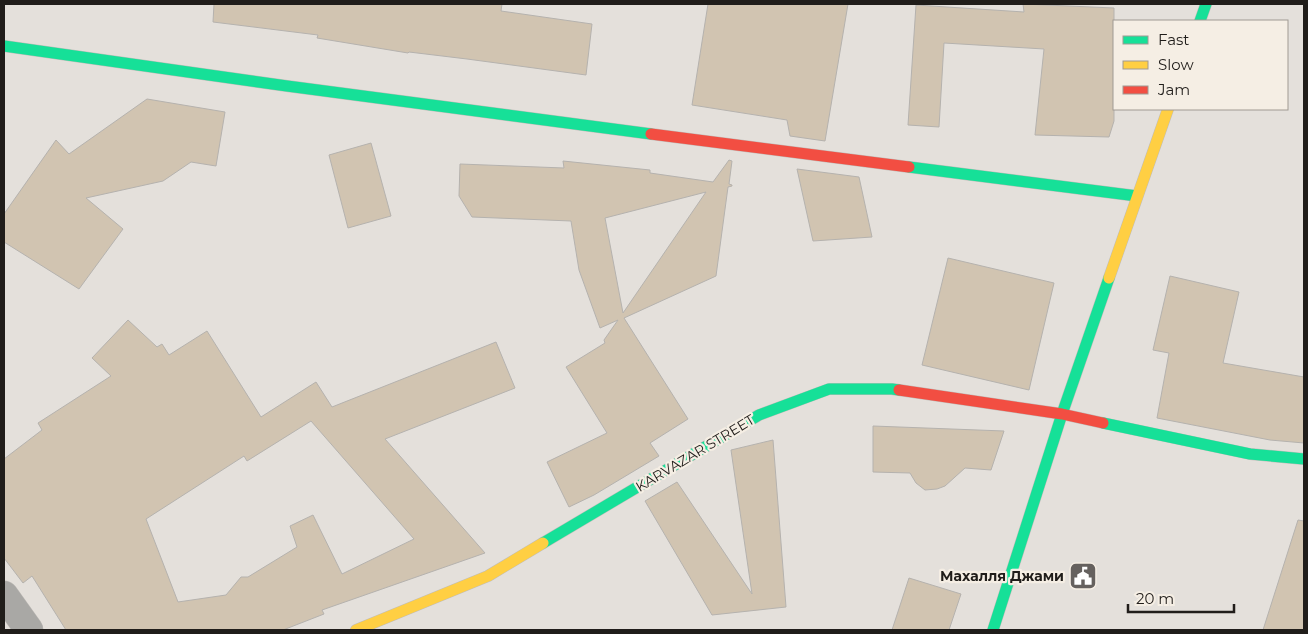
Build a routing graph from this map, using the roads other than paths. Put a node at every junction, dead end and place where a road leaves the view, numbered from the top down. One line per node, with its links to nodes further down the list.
1 (1206, 4): 2 (street)
2 (1200, 20)
3 (4, 46): 5 (street)
4 (1168, 110): 5 (street)
5 (1137, 196): 6 (street)
6 (1062, 414): 7 (street, KARVAZAR STREET); 10 (street, KARVAZAR STREET); 11 (street)
7 (1304, 460)
8 (4, 595): 9 (street)
9 (29, 630)
10 (356, 630)
11 (993, 630)

